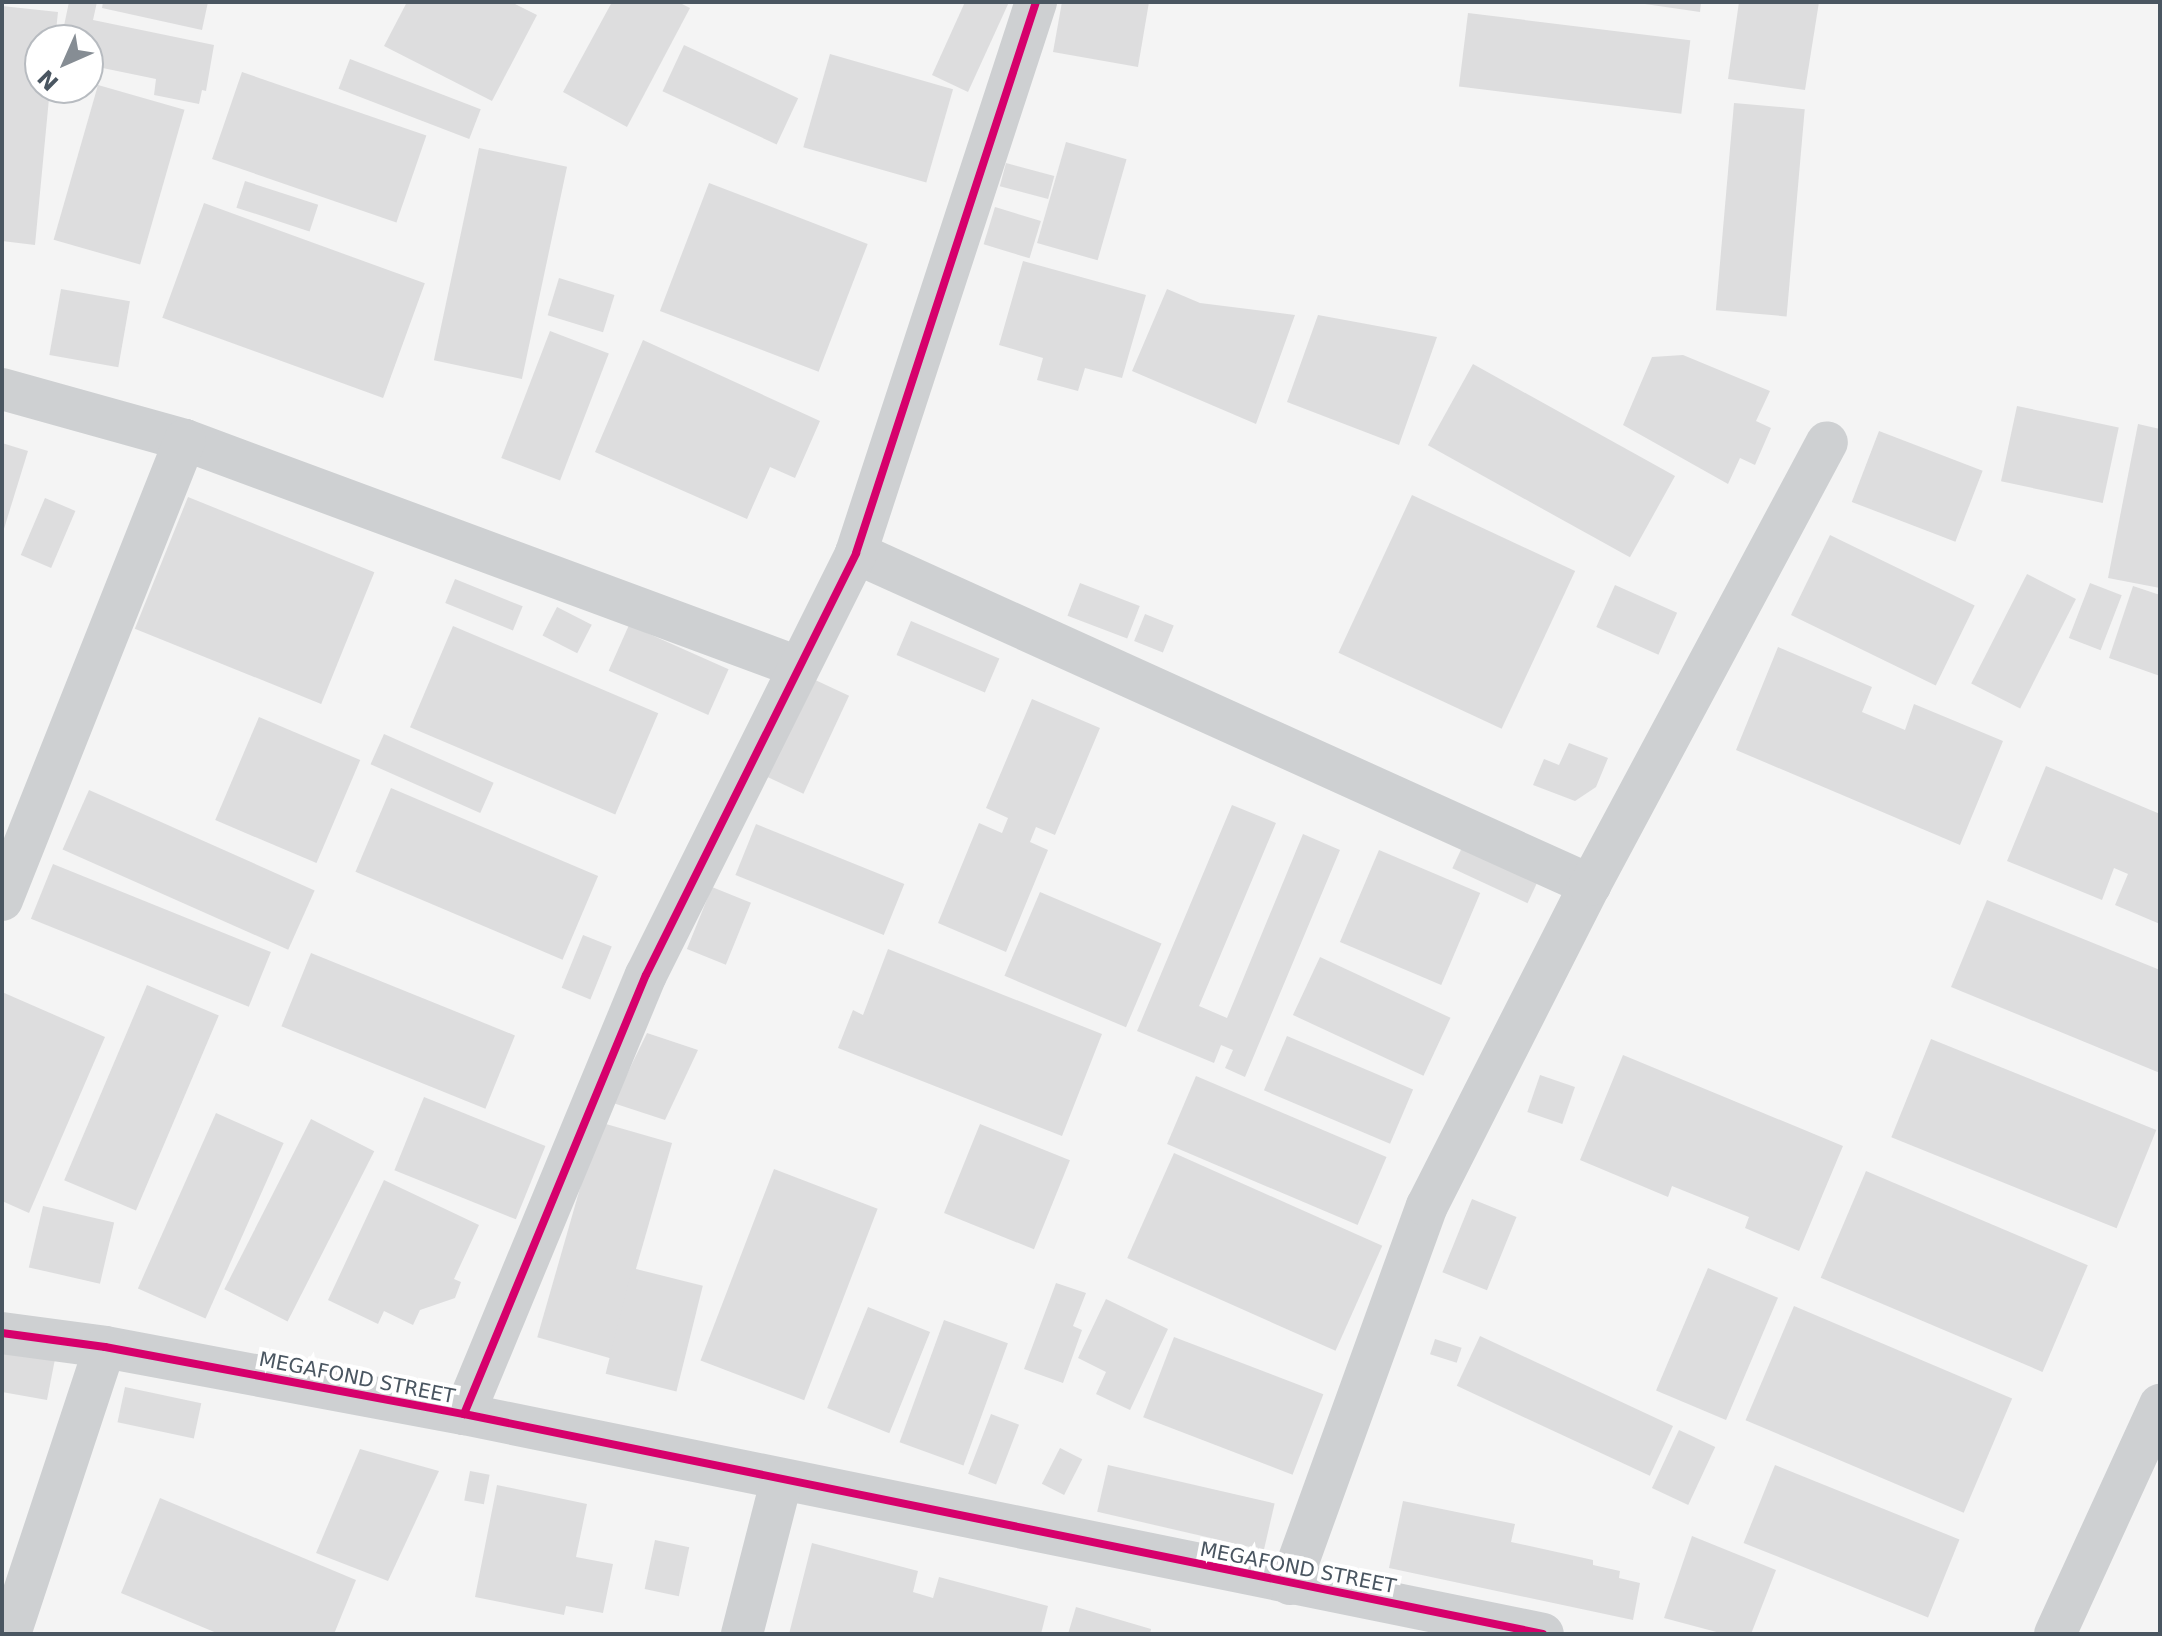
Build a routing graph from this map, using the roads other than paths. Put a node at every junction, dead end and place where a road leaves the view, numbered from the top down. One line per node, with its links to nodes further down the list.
1 (1036, 2): 5 (street)
2 (2, 389): 3 (street)
3 (185, 440): 6 (street); 8 (street)
4 (1827, 442): 7 (street)
5 (856, 553): 6 (street); 7 (street)
6 (798, 667): 12 (street)
7 (1590, 885): 14 (street)
8 (2, 900)
9 (2, 1333): 10 (street, MEGAFOND STREET)
10 (105, 1347): 12 (street, MEGAFOND STREET); 16 (street)
11 (2160, 1405): 19 (street)
12 (464, 1414): 13 (street, MEGAFOND STREET)
13 (781, 1482): 14 (street, MEGAFOND STREET); 17 (street)
14 (1290, 1584): 15 (street, MEGAFOND STREET)
15 (1410, 1621): 18 (street, MEGAFOND STREET)
16 (10, 1634)
17 (742, 1634)
18 (1543, 1634)
19 (2055, 1634)

